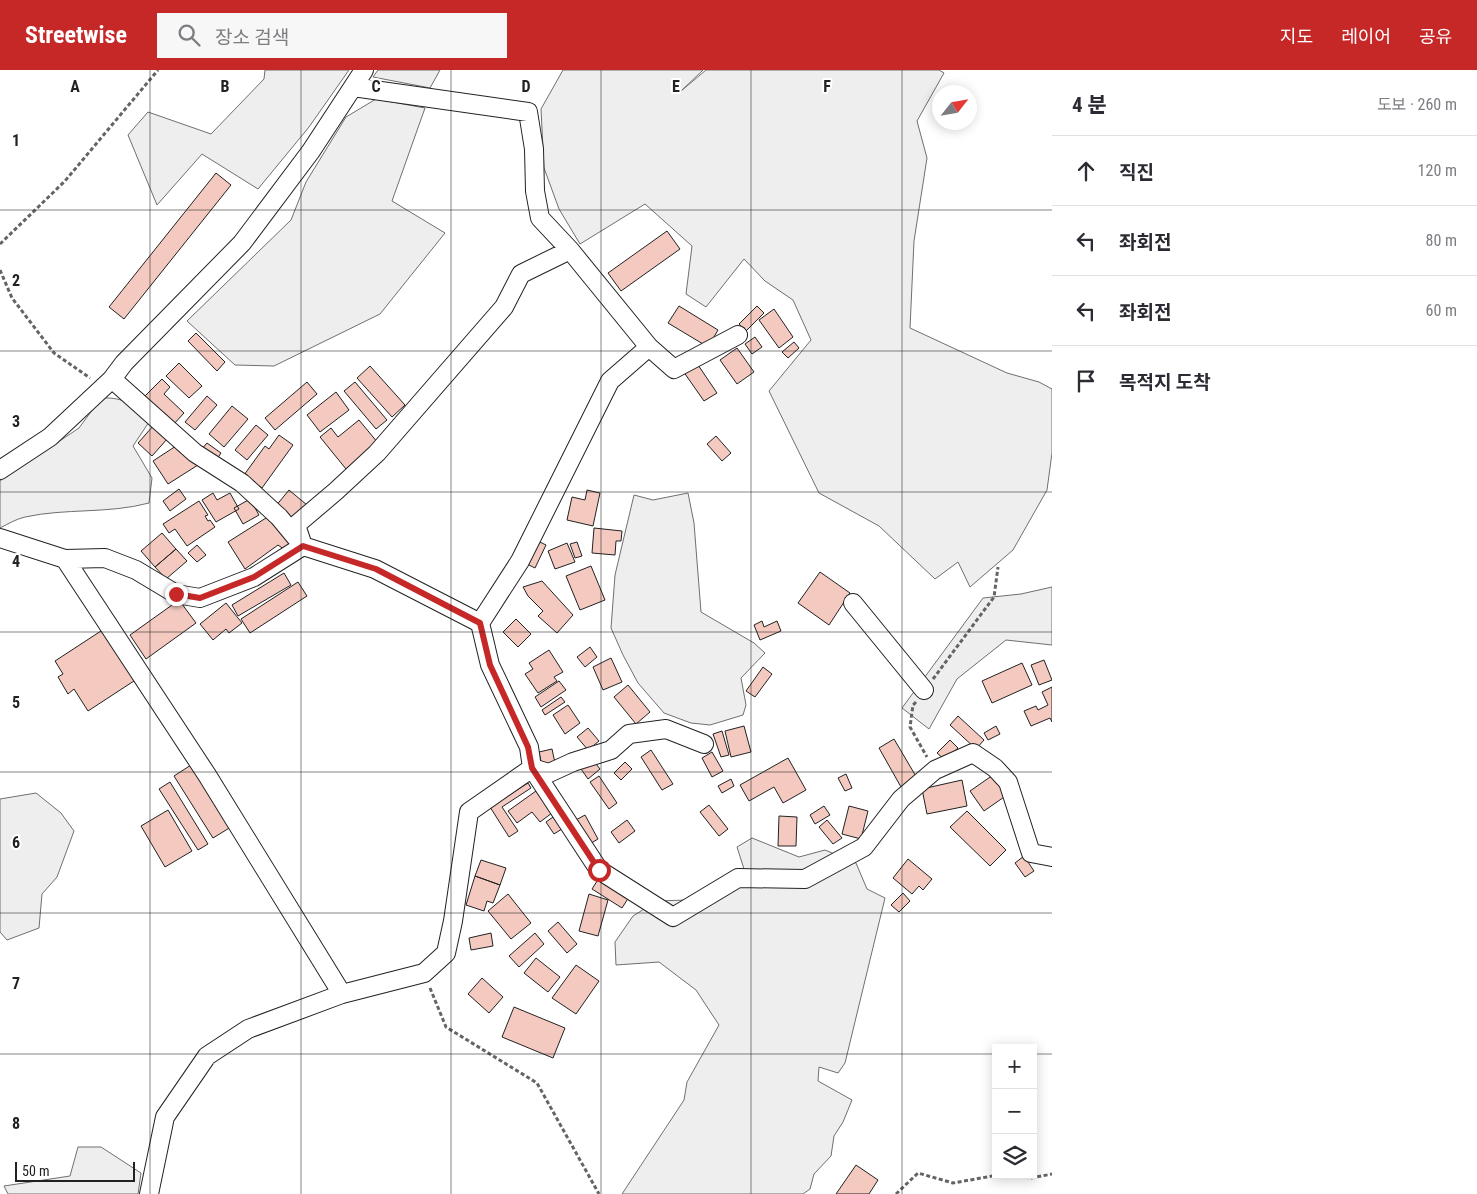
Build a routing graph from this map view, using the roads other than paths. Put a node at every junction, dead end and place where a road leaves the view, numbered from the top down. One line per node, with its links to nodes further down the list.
1 (364, 70): 2 (street)
2 (353, 87): 3 (street); 6 (street)
3 (570, 250): 5 (street); 9 (street)
4 (738, 335): 5 (street)
5 (649, 347): 12 (street)
6 (108, 383): 7 (street); 9 (street)
7 (0, 470)
8 (0, 538): 10 (street)
9 (303, 546): 10 (street); 12 (street)
10 (64, 559): 17 (street)
11 (854, 603): 13 (street)
12 (480, 623): 15 (street)
13 (924, 690)
14 (704, 744): 15 (street)
15 (532, 768): 16 (street); 17 (street)
16 (1052, 856)
17 (342, 994): 18 (street)
18 (149, 1194)

